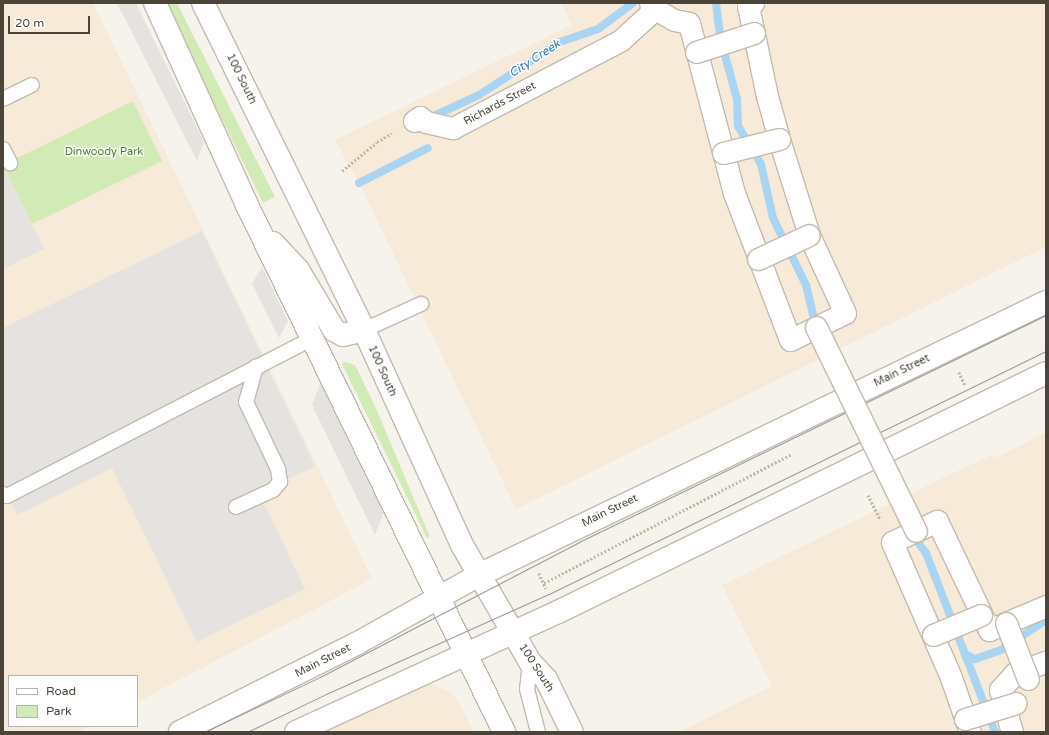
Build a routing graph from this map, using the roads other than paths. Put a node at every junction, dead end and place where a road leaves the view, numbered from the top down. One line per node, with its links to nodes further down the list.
1 (155, 3): 15 (street)
2 (203, 3): 22 (street, 100 South)
3 (753, 3): 5 (street)
4 (653, 6): 7 (street); 10 (street, Richards Street)
5 (747, 29): 7 (street, bridge); 11 (street); 20 (street)
6 (702, 31): 23 (street)
7 (696, 52): 13 (street)
8 (32, 85): 9 (lane)
9 (3, 99)
10 (414, 121)
11 (779, 139): 13 (street, bridge); 16 (street)
12 (3, 149): 14 (lane)
13 (723, 153): 17 (street)
14 (10, 163)
15 (259, 230): 22 (street); 24 (street)
16 (809, 235): 17 (street, bridge); 20 (street)
17 (758, 259): 23 (street)
18 (1046, 302): 30 (street, Main Street)
19 (421, 304): 22 (lane)
20 (838, 316): 21 (street)
21 (816, 327): 23 (street); 29 (street, bridge)
22 (364, 330): 30 (street, 100 South)
23 (797, 337)
24 (313, 338): 25 (lane); 31 (street)
25 (256, 366): 27 (lane); 28 (lane)
26 (1046, 373): 36 (street)
27 (3, 494)
28 (236, 507)
29 (915, 531): 33 (street); 34 (street); 37 (street); 43 (street)
30 (479, 575): 31 (street, Main Street); 36 (street, 100 South)
31 (438, 597): 38 (street); 44 (street, Main Street)
32 (1046, 606): 35 (street)
33 (981, 615): 35 (street); 37 (street, bridge)
34 (1046, 621)
35 (1006, 623): 41 (street, bridge)
36 (513, 632): 38 (street); 39 (street, 100 South)
37 (933, 635): 43 (street)
38 (466, 653): 45 (street); 46 (street)
39 (530, 662): 47 (lane); 48 (street, 100 South)
40 (1046, 662): 49 (street)
41 (1037, 676): 42 (street)
42 (1016, 703): 43 (street, bridge); 50 (street)
43 (972, 728)
44 (180, 732)
45 (296, 732)
46 (504, 732)
47 (538, 732)
48 (572, 732)
49 (1012, 732)
50 (1025, 732)

